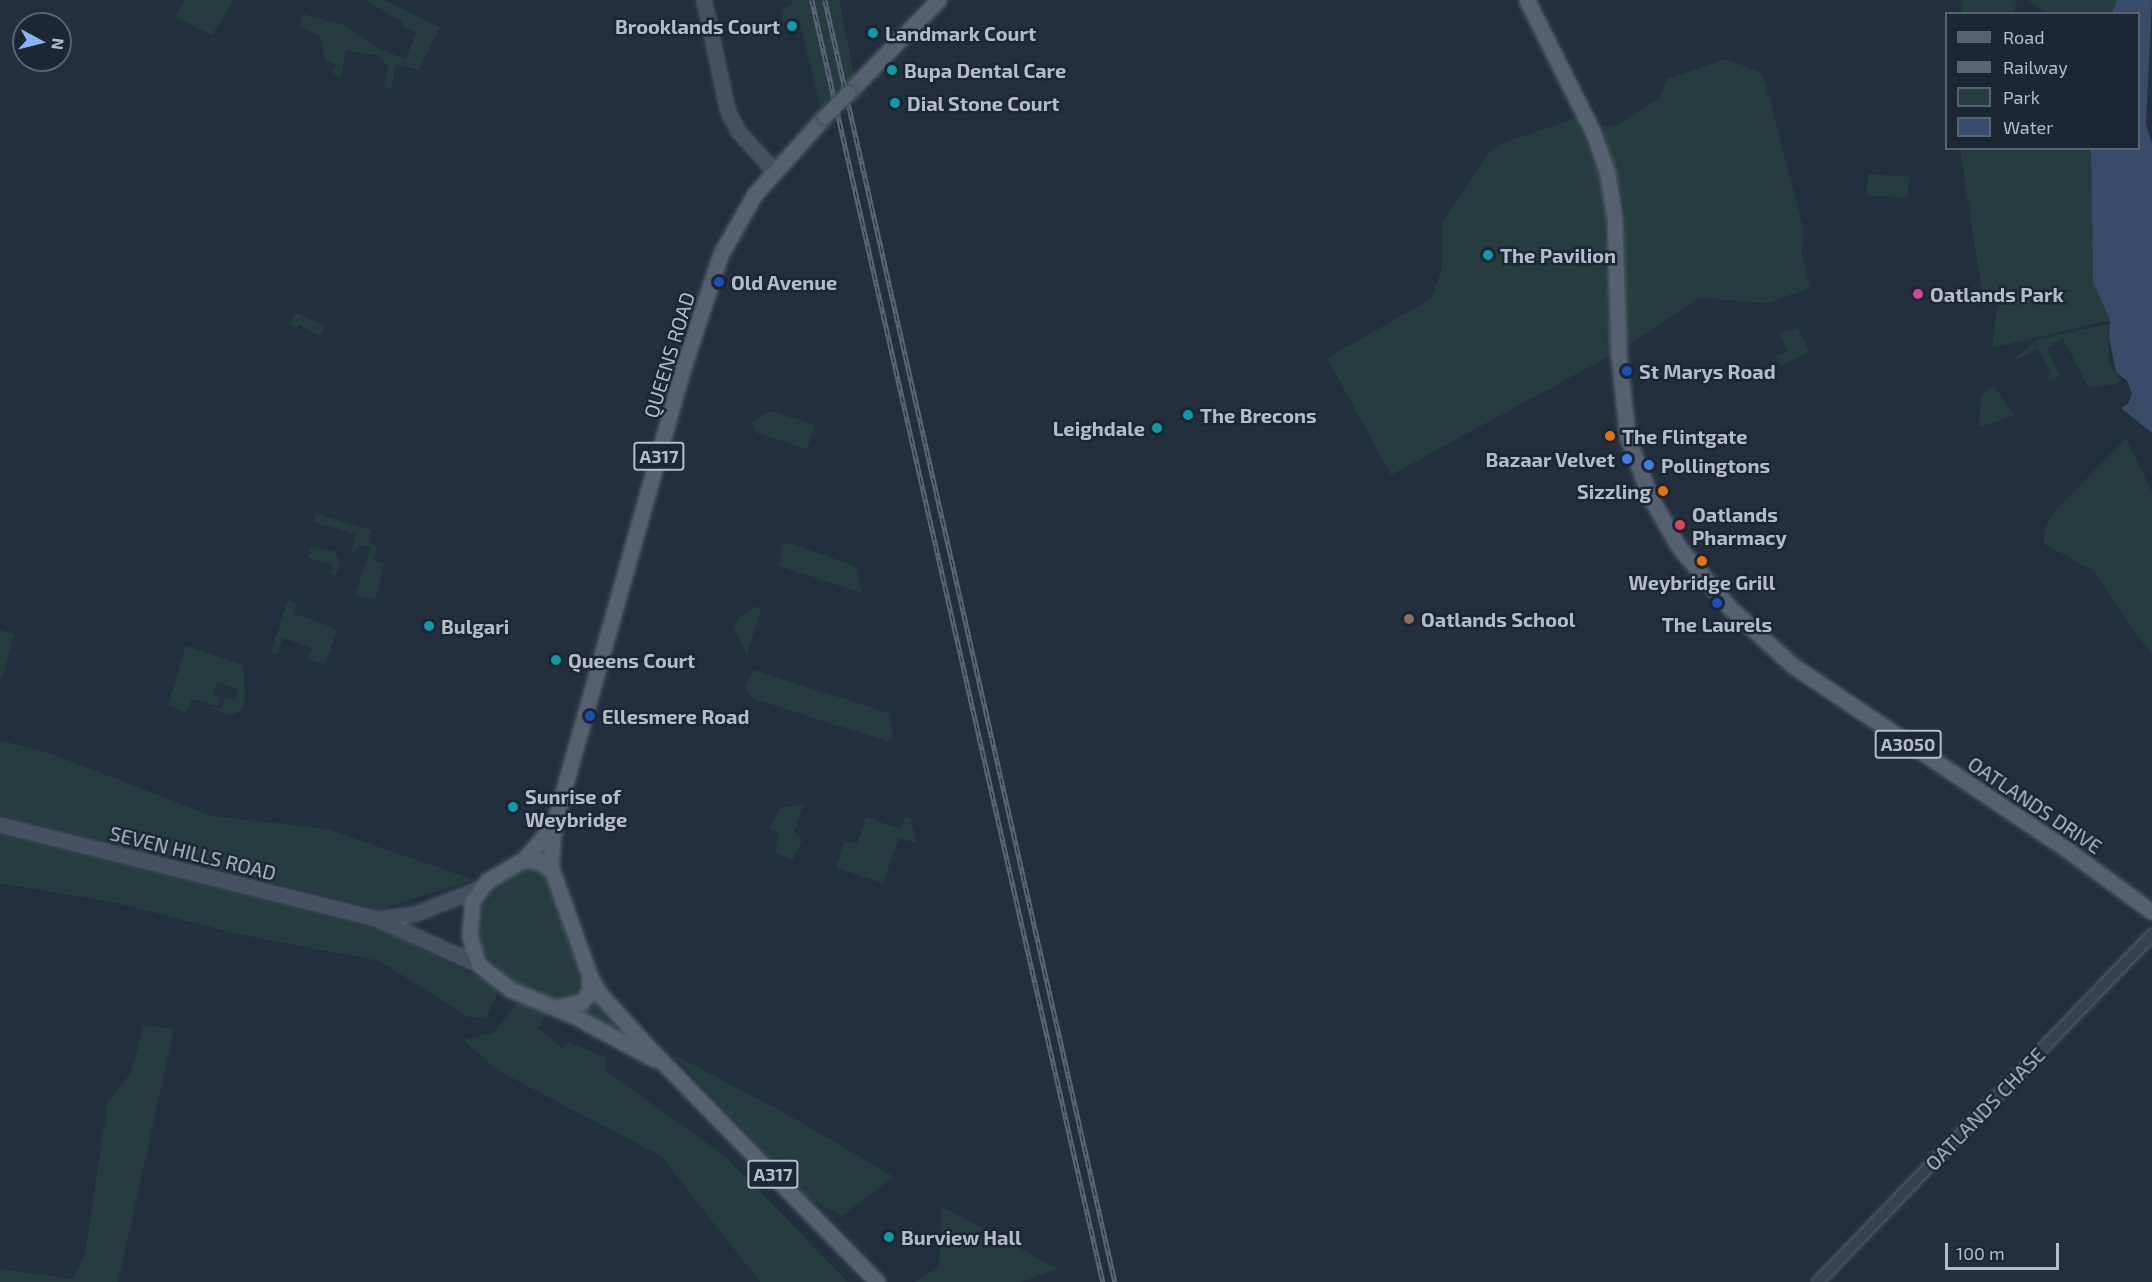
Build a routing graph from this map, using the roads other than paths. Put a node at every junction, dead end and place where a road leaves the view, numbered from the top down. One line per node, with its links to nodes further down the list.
1 (704, 0): 4 (main road)
2 (939, 0): 4 (main road, QUEENS ROAD / A317, bridge)
3 (1527, 0): 10 (main road, OATLANDS DRIVE / A3050)
4 (775, 172): 6 (main road, QUEENS ROAD / A317)
5 (0, 825): 11 (main road, SEVEN HILLS ROAD)
6 (554, 826): 7 (main road, A317); 8 (main road, A317)
7 (524, 860): 8 (main road); 9 (main road, A317)
8 (551, 869): 14 (main road, A317)
9 (480, 889): 11 (main road, SEVEN HILLS ROAD); 13 (main road)
10 (2152, 912)
11 (377, 919): 13 (main road, SEVEN HILLS ROAD)
12 (2152, 934): 20 (street, OATLANDS CHASE)
13 (479, 965): 15 (main road, A317)
14 (590, 976): 15 (main road); 16 (main road, A317)
15 (557, 1008): 17 (main road, A317)
16 (636, 1034): 17 (main road); 18 (main road, A317)
17 (626, 1044): 18 (main road, A317)
18 (668, 1068): 19 (main road, A317)
19 (877, 1282)
20 (1818, 1282)

